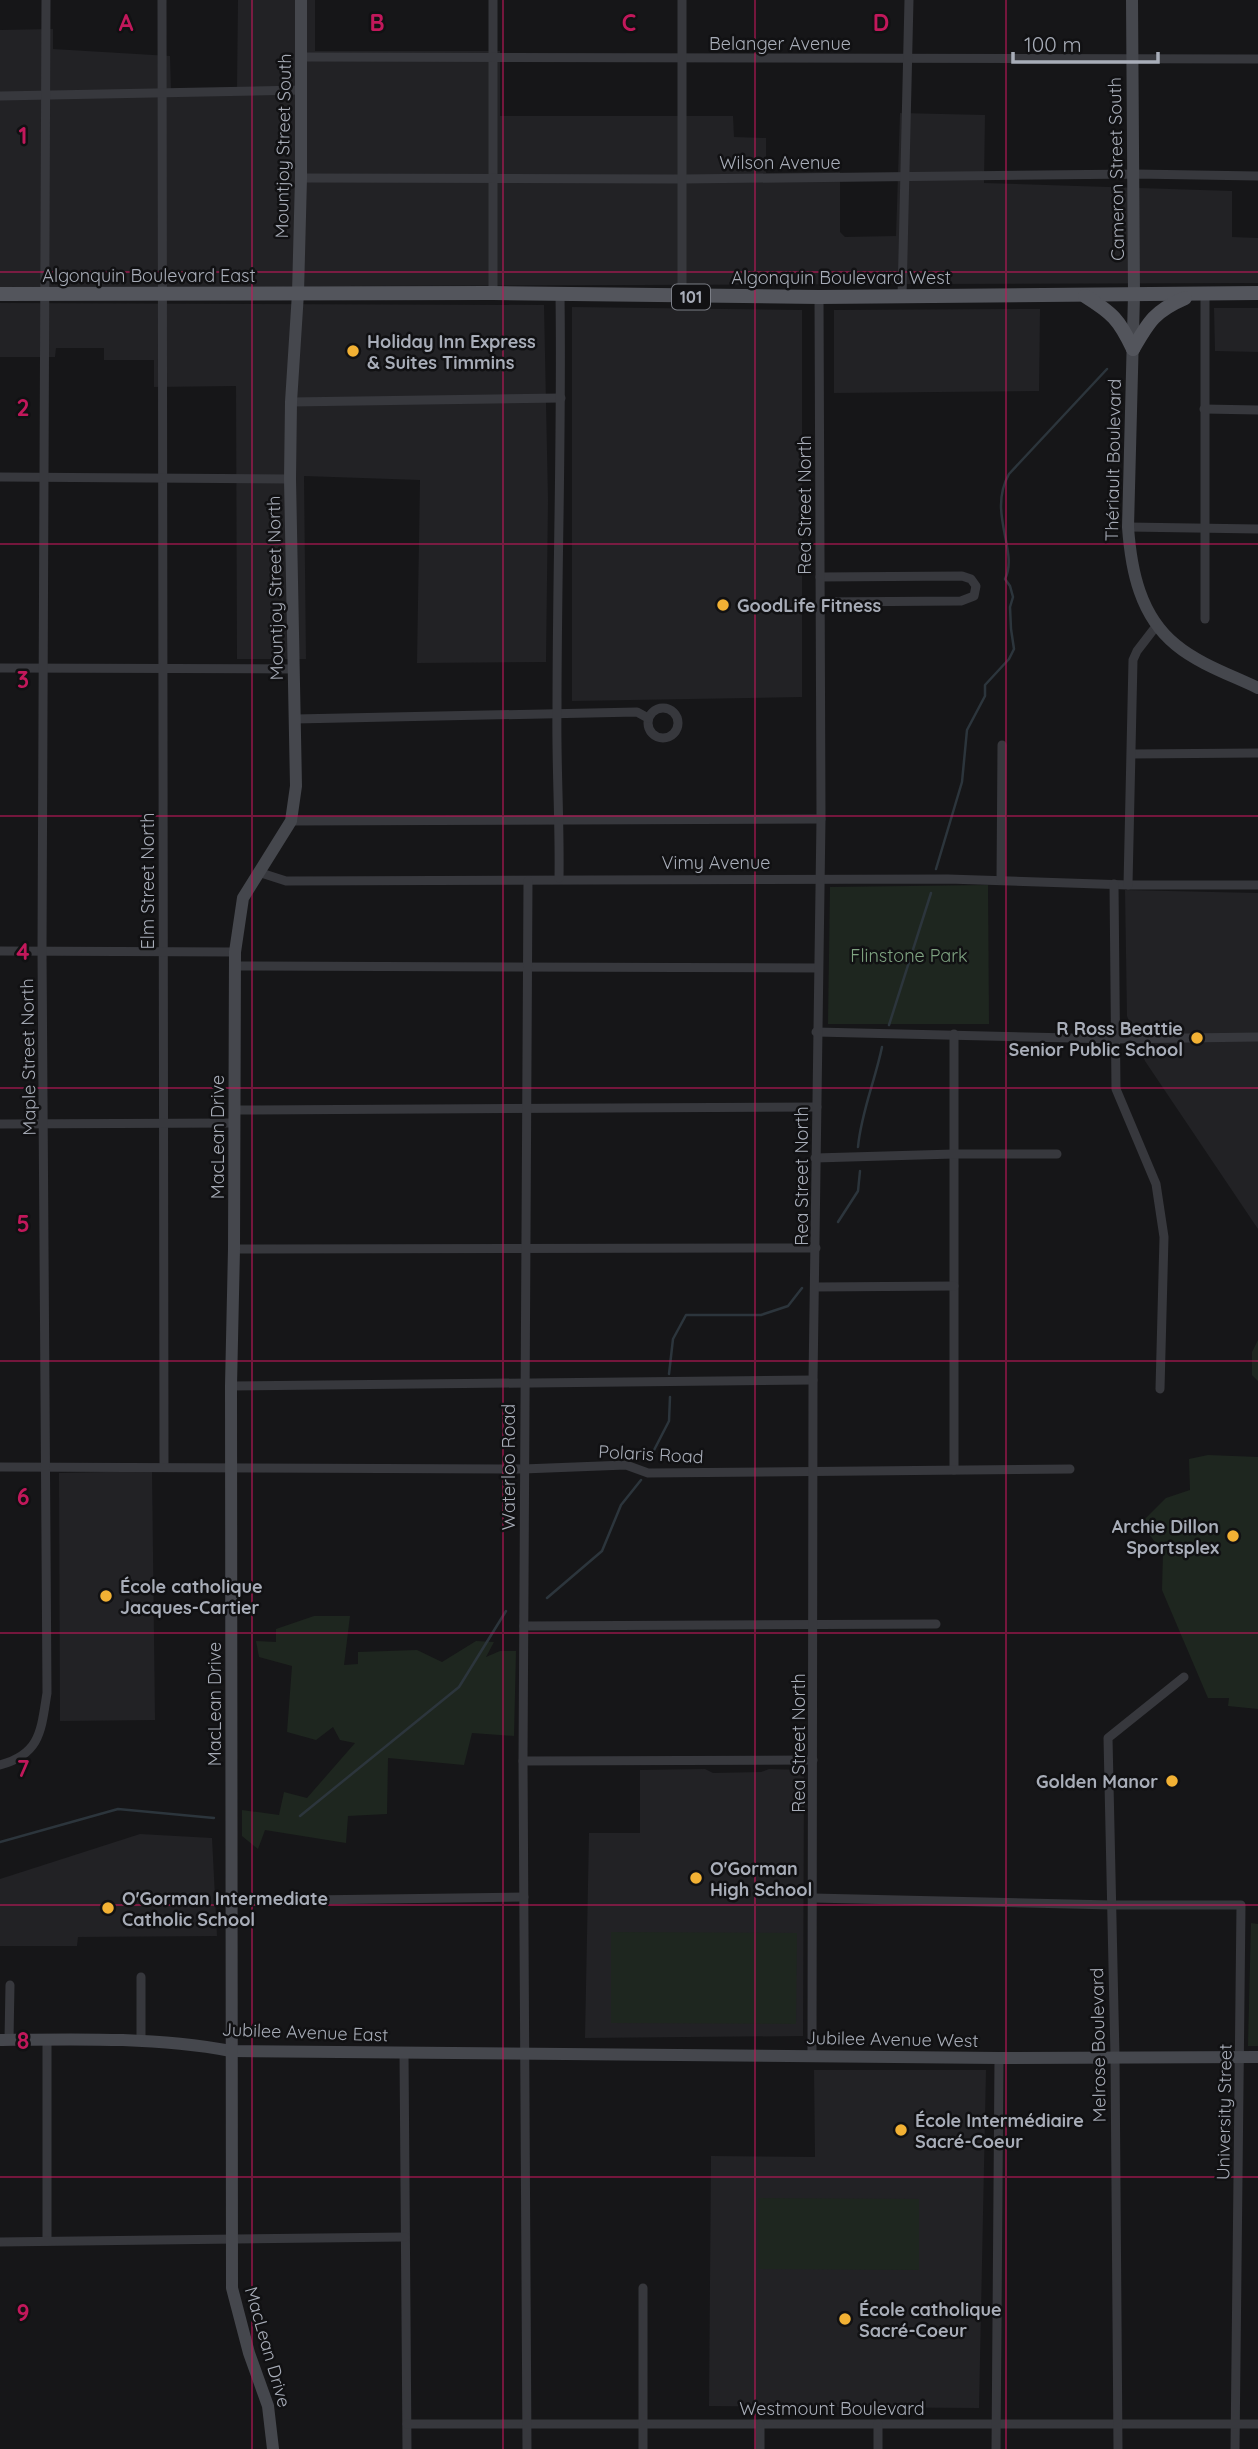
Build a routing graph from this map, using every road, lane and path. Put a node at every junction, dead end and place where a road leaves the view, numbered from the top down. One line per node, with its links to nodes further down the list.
1 (46, 0): 17 (street, Maple Street North)
2 (162, 0): 15 (street, Elm Street North)
3 (301, 0): 8 (street, Mountjoy Street South)
4 (493, 0): 9 (street)
5 (682, 0): 10 (street)
6 (909, 0): 11 (street)
7 (1132, 0): 12 (street, Cameron Street South)
8 (301, 57): 9 (street, Belanger Avenue); 14 (street, Mountjoy Street South)
9 (493, 58): 10 (street, Belanger Avenue); 20 (street)
10 (681, 58): 11 (street, Belanger Avenue); 23 (street)
11 (909, 58): 12 (street, Belanger Avenue); 21 (street)
12 (1132, 59): 13 (street, Belanger Avenue); 18 (street, Cameron Street South)
13 (1258, 59)
14 (301, 90): 15 (street); 22 (street, Mountjoy Street South)
15 (162, 94): 17 (street); 29 (street, Elm Street North)
16 (0, 96): 17 (street)
17 (46, 96): 28 (street, Maple Street North)
18 (1135, 174): 19 (street, Wilson Avenue); 21 (street, Wilson Avenue); 33 (street, Cameron Street South)
19 (1258, 176)
20 (493, 177): 22 (street, Wilson Avenue); 23 (street, Wilson Avenue); 25 (street)
21 (906, 177): 23 (street, Wilson Avenue); 35 (street)
22 (301, 178): 24 (street, Mountjoy Street South)
23 (683, 179): 34 (street)
24 (298, 293): 25 (main road, Algonquin Boulevard West / 101); 29 (main road, Algonquin Boulevard East / 101); 39 (street, Mountjoy Street North)
25 (493, 293): 31 (main road, Algonquin Boulevard West / 101)
26 (1258, 293): 30 (main road, Algonquin Boulevard West / 101)
27 (0, 294): 28 (main road, Algonquin Boulevard East / 101)
28 (45, 294): 29 (main road, Algonquin Boulevard East / 101); 43 (street, Maple Street North)
29 (161, 294): 44 (street, Elm Street North)
30 (1199, 294): 33 (main road, Algonquin Boulevard West / 101); 37 (main road); 40 (street)
31 (560, 295): 34 (main road, Algonquin Boulevard West / 101); 38 (street)
32 (1084, 295): 33 (main road, Algonquin Boulevard West / 101); 35 (main road, Algonquin Boulevard West / 101); 37 (main road)
33 (1135, 295): 37 (street, Thériault Boulevard)
34 (682, 296): 36 (main road, Algonquin Boulevard West / 101)
35 (902, 297): 36 (main road, Algonquin Boulevard West / 101)
36 (819, 298): 49 (street, Rea Street North)
37 (1133, 349): 46 (street, Thériault Boulevard)
38 (561, 398): 39 (street); 58 (street)
39 (291, 402): 45 (street, Mountjoy Street North)
40 (1204, 410): 41 (street); 47 (street)
41 (1258, 410)
42 (0, 477): 43 (street)
43 (44, 477): 44 (street); 54 (street, Maple Street North)
44 (162, 477): 45 (street); 55 (street, Elm Street North)
45 (290, 479): 56 (street, Mountjoy Street North)
46 (1128, 527): 47 (street); 52 (street, Thériault Boulevard)
47 (1204, 529): 48 (street); 51 (street)
48 (1258, 529)
49 (820, 577): 50 (street, Rea Street North); 50 (street)
50 (820, 602): 64 (street, Rea Street North)
51 (1205, 619)
52 (1157, 625): 57 (street, Thériault Boulevard); 63 (street)
53 (0, 668): 54 (street)
54 (43, 668): 55 (street); 76 (street, Maple Street North)
55 (162, 668): 56 (street); 77 (street, Elm Street North)
56 (293, 669): 60 (street, Mountjoy Street North)
57 (1258, 688)
58 (556, 712): 59 (street); 60 (street); 65 (street)
59 (649, 718)
60 (296, 719): 66 (street, Mountjoy Street North)
61 (1002, 745): 70 (street)
62 (1258, 753): 63 (street)
63 (1132, 754): 73 (street)
64 (821, 819): 65 (street); 69 (street, Rea Street North)
65 (560, 820): 66 (street); 68 (street)
66 (291, 821): 67 (street, Mountjoy Street North)
67 (258, 872): 71 (street, Vimy Avenue); 78 (street)
68 (559, 878): 69 (street, Vimy Avenue); 71 (street, Vimy Avenue)
69 (820, 880): 70 (street, Vimy Avenue); 81 (street, Rea Street North)
70 (1001, 880): 72 (street, Vimy Avenue)
71 (528, 881): 80 (street, Waterloo Road)
72 (1114, 884): 73 (street, Vimy Avenue); 85 (street)
73 (1128, 885): 74 (street, Vimy Avenue)
74 (1258, 885)
75 (0, 951): 76 (street)
76 (42, 951): 77 (street); 90 (street, Maple Street North)
77 (163, 952): 78 (street); 91 (street, Elm Street North)
78 (235, 952): 79 (street, MacLean Drive)
79 (235, 966): 80 (street); 87 (street, MacLean Drive)
80 (527, 968): 81 (street); 88 (street, Waterloo Road)
81 (818, 968): 82 (street, Rea Street North)
82 (816, 1032): 83 (street); 86 (street, Rea Street North)
83 (954, 1034): 85 (street); 93 (street)
84 (1258, 1037): 85 (street)
85 (1115, 1039): 104 (street)
86 (817, 1107): 88 (street); 95 (street, Rea Street North)
87 (234, 1110): 88 (street); 92 (street, MacLean Drive)
88 (528, 1110): 96 (street, Waterloo Road)
89 (0, 1124): 90 (street)
90 (44, 1124): 91 (street); 106 (street, Maple Street North)
91 (164, 1124): 92 (street); 107 (street, Elm Street North)
92 (234, 1124): 98 (street, MacLean Drive)
93 (954, 1154): 94 (street); 95 (street); 99 (street)
94 (1058, 1154)
95 (815, 1158): 97 (street, Rea Street North)
96 (525, 1247): 97 (street); 98 (street); 102 (street, Waterloo Road)
97 (816, 1248): 100 (street, Rea Street North)
98 (234, 1249): 103 (street, MacLean Drive)
99 (954, 1286): 100 (street); 111 (street)
100 (816, 1287): 101 (street, Rea Street North)
101 (813, 1380): 102 (street); 112 (street, Rea Street North)
102 (523, 1383): 103 (street); 109 (street, Waterloo Road)
103 (231, 1387): 108 (street, MacLean Drive)
104 (1160, 1389)
105 (0, 1466): 106 (street, Polaris Road)
106 (46, 1467): 107 (street, Polaris Road); 119 (street, Maple Street North)
107 (164, 1467): 108 (street, Polaris Road)
108 (231, 1468): 109 (street, Polaris Road); 122 (street, MacLean Drive)
109 (523, 1469): 112 (street, Polaris Road); 115 (street, Waterloo Road)
110 (1070, 1469): 111 (street, Polaris Road)
111 (954, 1470): 112 (street, Polaris Road)
112 (814, 1472): 114 (street, Rea Street North)
113 (936, 1624): 114 (street)
114 (814, 1625): 115 (street); 118 (street, Rea Street North)
115 (524, 1626): 117 (street, Waterloo Road)
116 (1184, 1677): 123 (street, Melrose Boulevard)
117 (523, 1760): 118 (street); 120 (street, Waterloo Road)
118 (813, 1760): 121 (street, Rea Street North)
119 (0, 1765)
120 (524, 1898): 122 (street); 131 (street, Waterloo Road)
121 (813, 1898): 123 (street); 132 (street, Rea Street North)
122 (232, 1901): 129 (street, MacLean Drive)
123 (1112, 1905): 133 (street, University Street); 134 (street, Melrose Boulevard)
124 (141, 1977): 128 (street)
125 (10, 1985): 127 (street)
126 (47, 2039): 127 (street, Jubilee Avenue East); 128 (street, Jubilee Avenue East); 139 (street)
127 (4, 2040)
128 (141, 2040): 129 (street, Jubilee Avenue East)
129 (231, 2051): 130 (street, Jubilee Avenue East); 138 (street, MacLean Drive)
130 (404, 2052): 131 (street, Jubilee Avenue East); 137 (street)
131 (524, 2054): 132 (street, Jubilee Avenue West); 142 (street, Waterloo Road)
132 (812, 2056): 136 (street, Jubilee Avenue West)
133 (1241, 2056): 134 (street, Jubilee Avenue West); 135 (street, Jubilee Avenue West); 149 (street, University Street)
134 (1115, 2057): 136 (street, Jubilee Avenue West); 148 (street, Melrose Boulevard)
135 (1258, 2057)
136 (999, 2059): 147 (street)
137 (405, 2237): 138 (street); 144 (street)
138 (231, 2240): 139 (street); 151 (street, MacLean Drive)
139 (47, 2241): 140 (street)
140 (0, 2242)
141 (643, 2288): 143 (street)
142 (527, 2423): 143 (street, Westmount Boulevard); 144 (street, Westmount Boulevard); 153 (street, Waterloo Road)
143 (643, 2423): 145 (street, Westmount Boulevard); 154 (street)
144 (407, 2424): 152 (street)
145 (760, 2424): 146 (street, Westmount Boulevard); 155 (street)
146 (878, 2424): 147 (street, Westmount Boulevard); 156 (street)
147 (996, 2424): 148 (street, Westmount Boulevard); 157 (street)
148 (1118, 2424): 149 (street, Westmount Boulevard); 158 (street, Melrose Boulevard)
149 (1235, 2424): 150 (street, Westmount Boulevard); 159 (street, University Street)
150 (1258, 2424)
151 (273, 2449)
152 (407, 2449)
153 (527, 2449)
154 (643, 2449)
155 (760, 2449)
156 (878, 2449)
157 (996, 2449)
158 (1118, 2449)
159 (1236, 2449)

